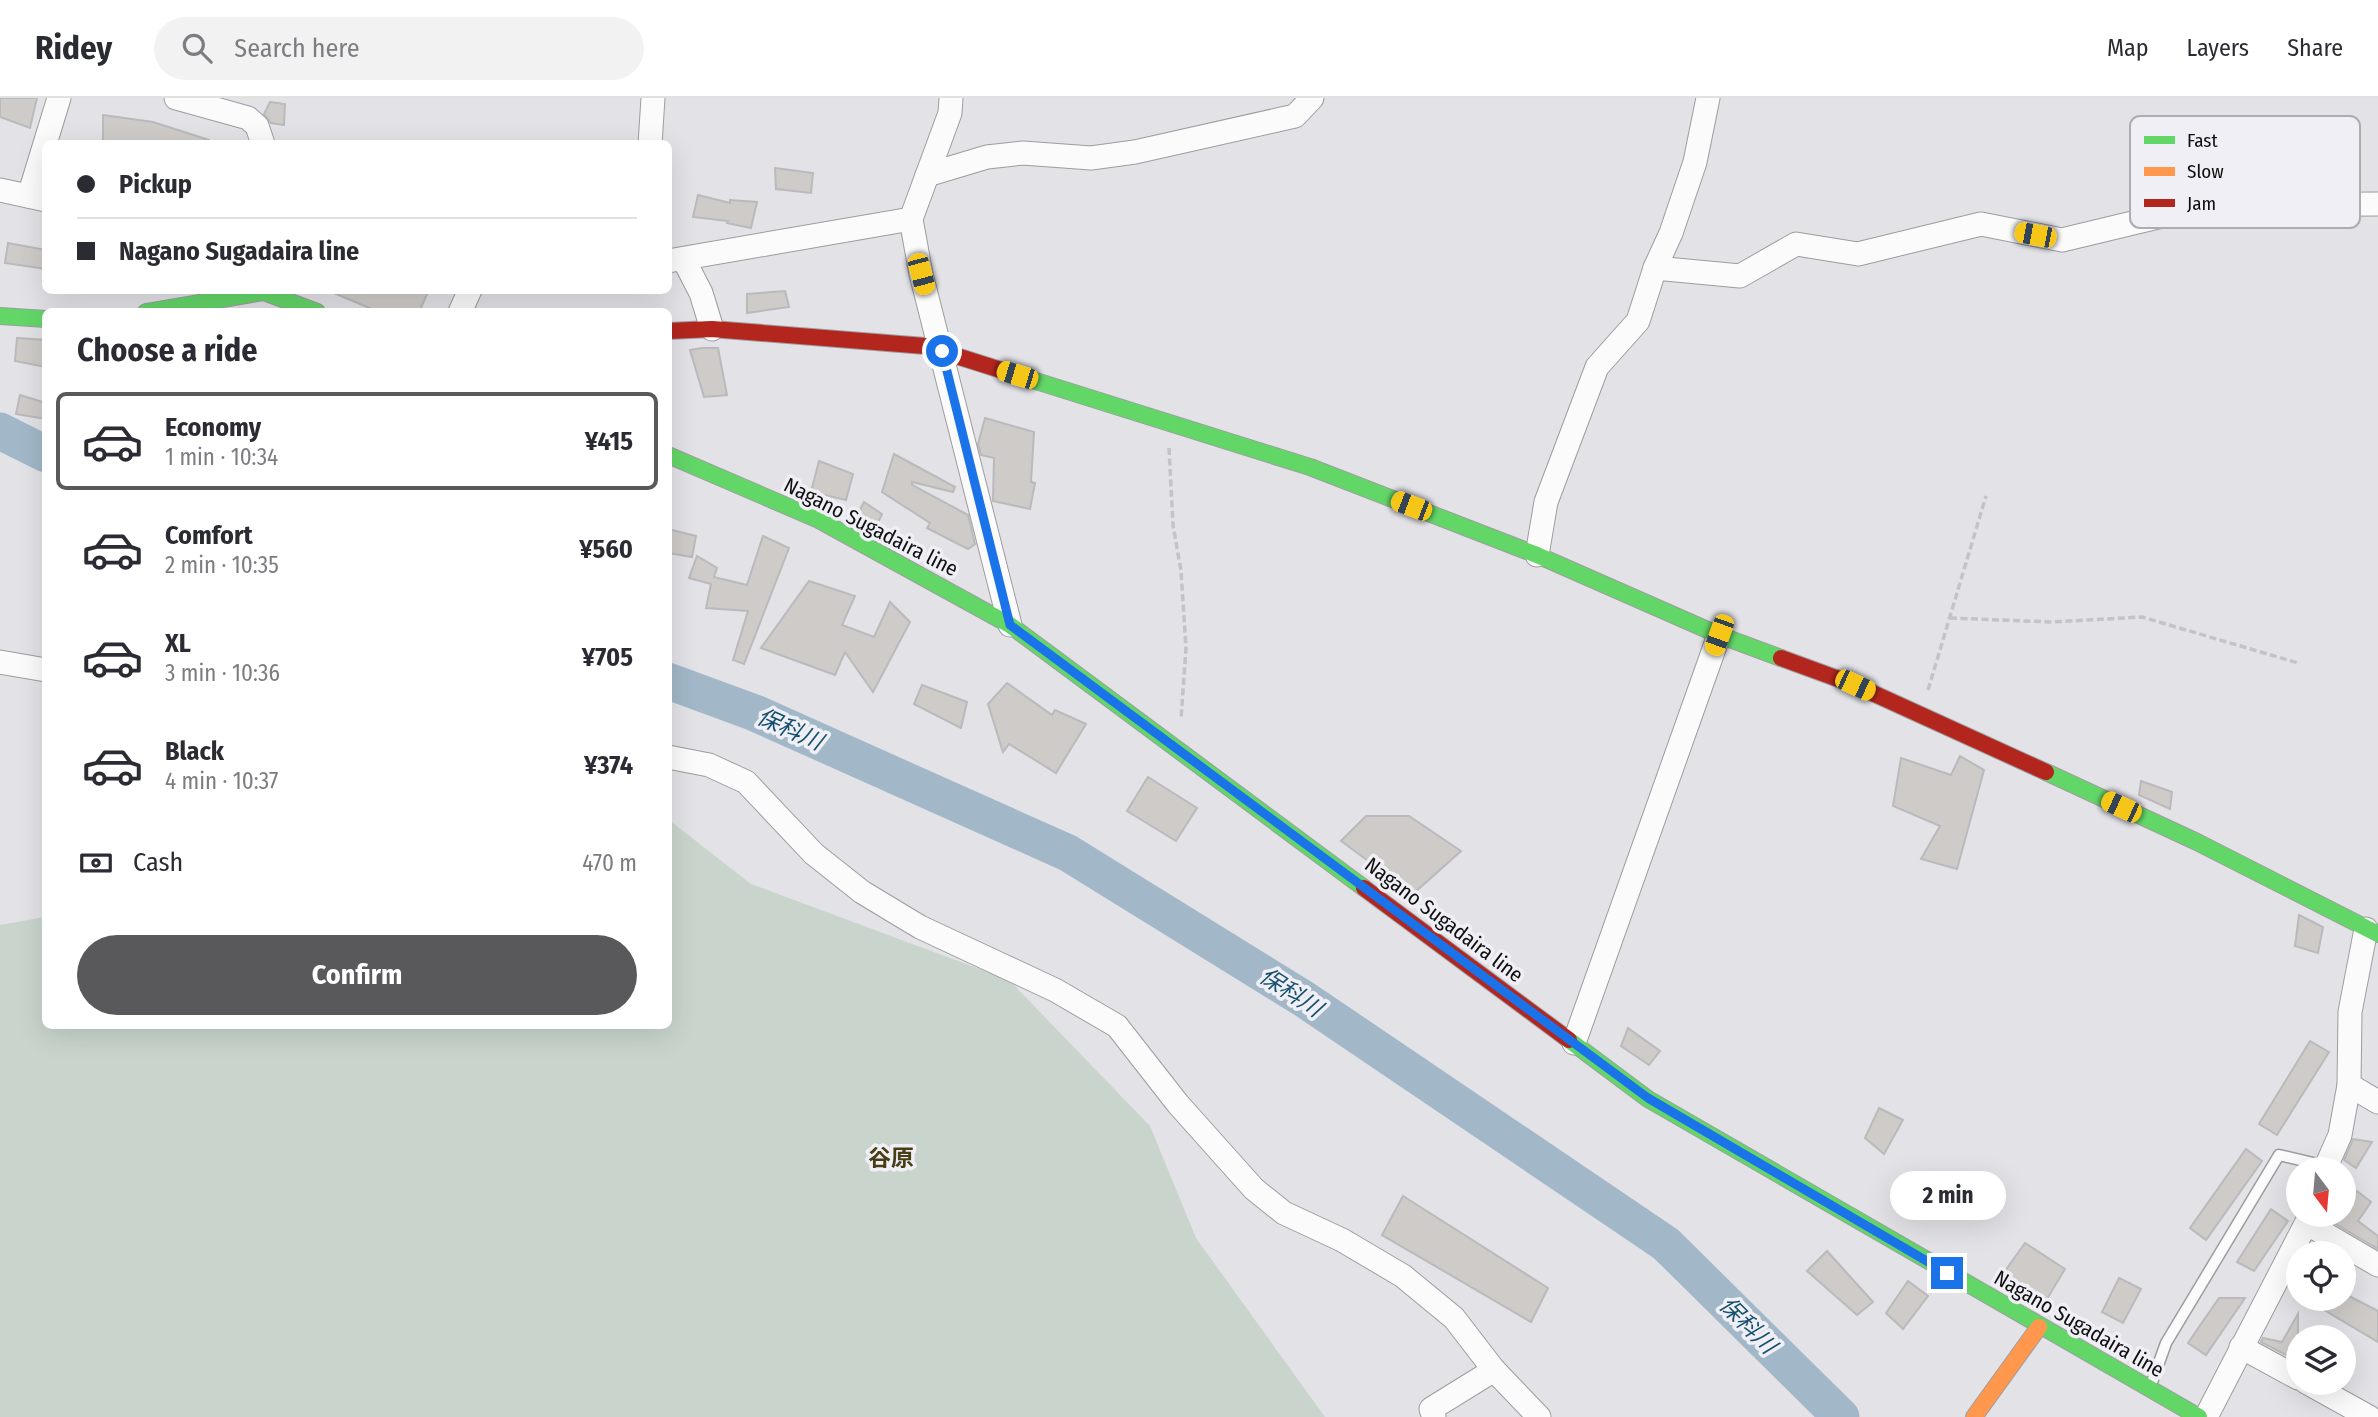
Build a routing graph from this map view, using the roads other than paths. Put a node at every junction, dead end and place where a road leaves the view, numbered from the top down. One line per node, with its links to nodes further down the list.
1 (59, 98): 7 (street)
2 (176, 98): 8 (street)
3 (653, 98): 9 (street)
4 (951, 98): 11 (street)
5 (1312, 98): 11 (street)
6 (1708, 98): 19 (street)
7 (50, 140)
8 (262, 140)
9 (650, 140)
10 (42, 175): 13 (street)
11 (927, 175): 16 (street)
12 (0, 190): 13 (street)
13 (37, 198)
14 (2360, 204): 15 (street)
15 (2378, 204)
16 (911, 219): 18 (street); 28 (street)
17 (2130, 224): 19 (street)
18 (676, 261): 26 (street)
19 (1655, 268): 30 (street)
20 (246, 294): 22 (main road)
21 (271, 294): 23 (main road)
22 (168, 308)
23 (307, 308)
24 (0, 316): 25 (main road)
25 (42, 319)
26 (712, 329): 27 (main road); 28 (main road)
27 (672, 331)
28 (942, 351): 30 (main road); 31 (street)
29 (672, 457): 31 (main road, Nagano Sugadaira line)
30 (1537, 555): 32 (main road)
31 (1010, 625): 37 (main road, Nagano Sugadaira line)
32 (1719, 635): 36 (main road); 37 (street)
33 (0, 662): 34 (street)
34 (42, 669)
35 (672, 758): 47 (street)
36 (2372, 931): 38 (street)
37 (1574, 1043): 45 (main road, Nagano Sugadaira line)
38 (2349, 1086): 39 (street); 41 (street)
39 (2378, 1102)
40 (2286, 1157): 49 (lane)
41 (2331, 1157)
42 (2305, 1227): 46 (street)
43 (2321, 1227): 44 (street)
44 (2378, 1265)
45 (2039, 1326): 49 (main road, Nagano Sugadaira line); 51 (main road)
46 (2241, 1346): 48 (street); 55 (street)
47 (1494, 1370): 52 (street); 53 (street)
48 (2286, 1371)
49 (2150, 1389): 54 (main road, Nagano Sugadaira line)
50 (2329, 1395): 56 (street)
51 (1974, 1416)
52 (1434, 1417)
53 (1539, 1417)
54 (2199, 1417)
55 (2206, 1417)
56 (2368, 1417)

